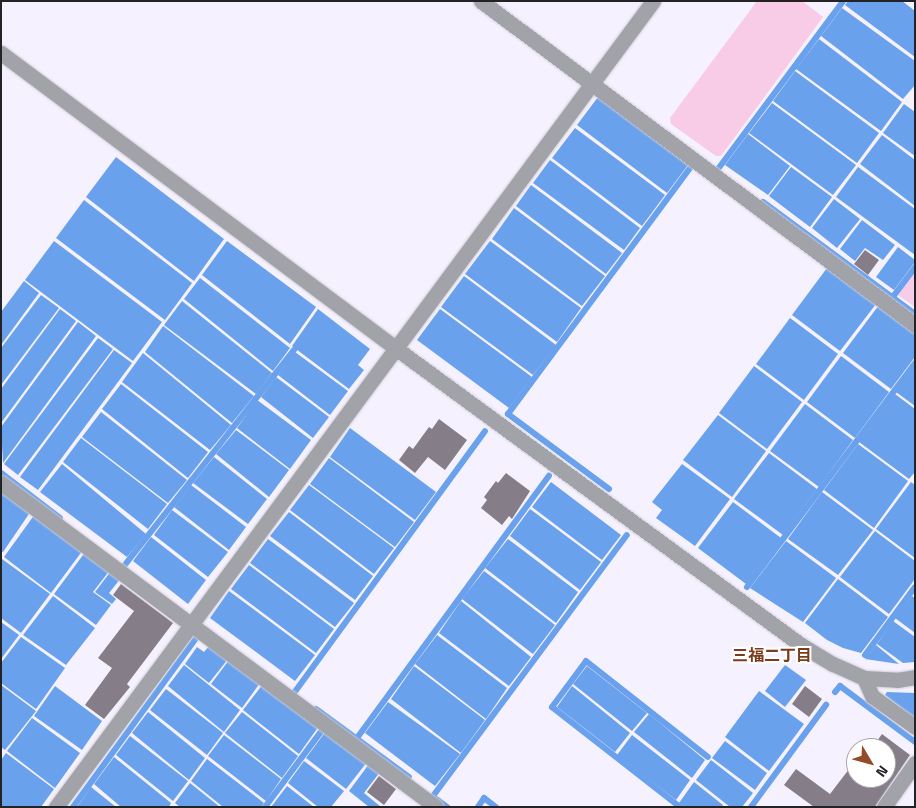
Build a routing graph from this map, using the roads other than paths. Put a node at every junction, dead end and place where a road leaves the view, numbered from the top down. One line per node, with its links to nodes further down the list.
1 (481, 1): 4 (street)
2 (653, 1): 4 (street)
3 (1, 52): 6 (street)
4 (592, 83): 5 (street); 6 (street)
5 (915, 325)
6 (394, 347): 8 (street); 10 (street)
7 (1, 483): 8 (street)
8 (191, 625): 13 (street); 14 (street)
9 (915, 677): 10 (street)
10 (864, 678): 11 (street)
11 (915, 728)
12 (915, 763): 15 (street)
13 (56, 807)
14 (436, 807)
15 (884, 807)

